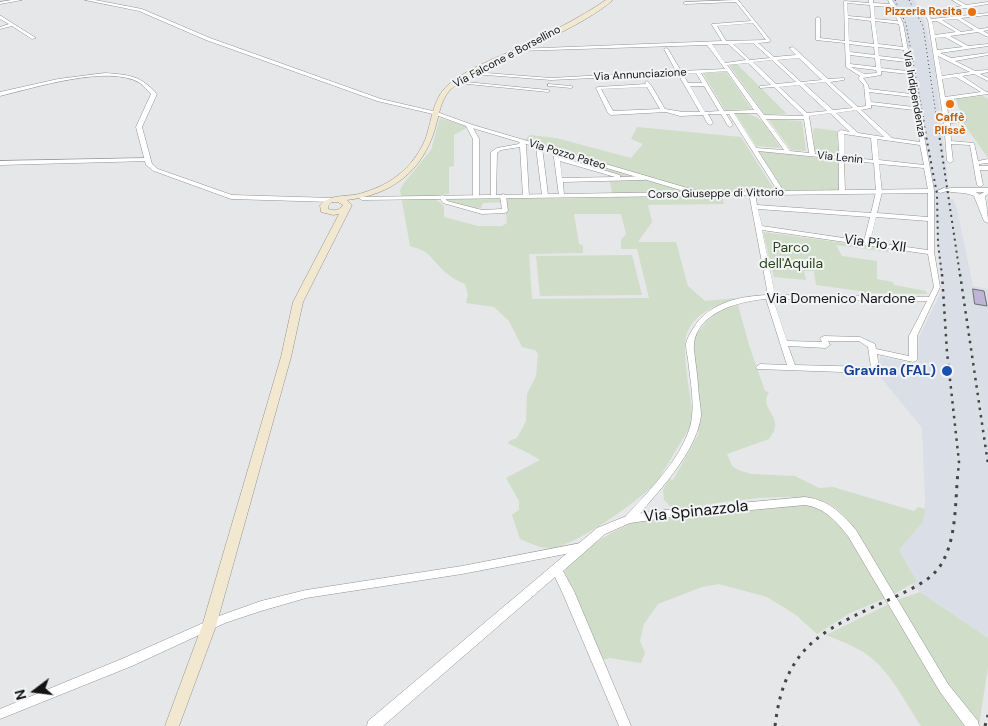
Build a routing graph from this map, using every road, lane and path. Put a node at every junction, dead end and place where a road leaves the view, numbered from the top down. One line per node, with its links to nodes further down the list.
1 (20, 0): 8 (street)
2 (87, 0): 99 (street)
3 (610, 0): 46 (main road, Via Falcone e Borsellino)
4 (736, 0): 9 (street); 23 (street)
5 (890, 0): 11 (street, Via Indipendenza)
6 (954, 0): 12 (street)
7 (871, 2): 11 (street); 16 (street); 20 (street)
8 (0, 3)
9 (685, 3)
10 (988, 3): 12 (street)
11 (894, 6): 24 (street, Via Indipendenza)
12 (968, 7): 13 (street); 21 (street, Via Indipendenza)
13 (981, 14): 14 (street); 17 (street); 19 (street)
14 (988, 14)
15 (0, 17): 25 (street)
16 (846, 17): 20 (street); 35 (street)
17 (957, 17): 22 (street); 28 (street)
18 (818, 18): 35 (street)
19 (988, 18)
20 (873, 20): 24 (street); 40 (street)
21 (930, 20): 22 (street); 32 (street, Via Indipendenza)
22 (937, 20): 29 (street)
23 (754, 22): 34 (street); 36 (street)
24 (901, 23): 45 (street, Via Indipendenza)
25 (12, 25): 26 (street); 33 (street)
26 (0, 28)
27 (988, 29): 28 (street)
28 (979, 30): 29 (street); 31 (street)
29 (960, 33): 30 (street)
30 (946, 35): 32 (street); 43 (street)
31 (988, 36)
32 (933, 37): 47 (street, Via Indipendenza)
33 (34, 38)
34 (755, 42): 36 (street); 53 (street)
35 (846, 42): 40 (street); 48 (street)
36 (728, 43): 37 (street); 57 (street)
37 (709, 44): 38 (street); 59 (street)
38 (684, 45): 41 (street); 44 (street)
39 (988, 45): 43 (street)
40 (876, 46): 45 (street); 52 (street)
41 (630, 47): 44 (street); 46 (street)
42 (791, 48): 50 (street)
43 (967, 48): 47 (street); 51 (street)
44 (666, 49): 66 (street)
45 (906, 49): 54 (street, Via Indipendenza)
46 (517, 50): 65 (main road, Via Falcone e Borsellino)
47 (935, 52): 55 (street); 58 (street, Via Indipendenza)
48 (847, 53): 52 (street); 60 (street)
49 (988, 54): 51 (street)
50 (800, 56): 53 (street); 74 (street)
51 (981, 56): 55 (street); 56 (street)
52 (877, 57): 54 (street); 61 (street)
53 (774, 59): 57 (street); 77 (street)
54 (908, 60): 67 (street, Via Indipendenza)
55 (950, 60): 58 (street); 68 (street)
56 (988, 60)
57 (750, 61): 59 (street); 83 (street)
58 (937, 62): 72 (street, Via Indipendenza)
59 (724, 64): 62 (street)
60 (848, 65): 61 (street); 70 (street)
61 (878, 69): 67 (street); 70 (street)
62 (728, 70): 64 (street, Via Annunciazione); 95 (street)
63 (988, 71): 68 (street)
64 (698, 72): 66 (street, Via Annunciazione); 79 (street)
65 (473, 73): 76 (main road, Via Falcone e Borsellino); 78 (street)
66 (680, 73): 69 (street, Via Annunciazione); 81 (street)
67 (910, 73): 88 (street, Via Indipendenza)
68 (974, 73): 71 (street); 75 (street)
69 (643, 74): 78 (street, Via Annunciazione); 80 (street)
70 (863, 76): 85 (street)
71 (958, 76): 72 (street); 87 (street)
72 (940, 78): 90 (street, Via Indipendenza)
73 (842, 79): 74 (street)
74 (827, 80): 77 (street); 92 (street)
75 (988, 80)
76 (458, 82): 78 (street); 99 (main road, Via Falcone e Borsellino)
77 (801, 83): 83 (street); 98 (street)
78 (550, 84): 82 (street); 89 (street)
79 (706, 84): 81 (street); 96 (street)
80 (649, 85): 94 (street); 94 (street)
81 (687, 85): 100 (street)
82 (571, 86)
83 (775, 86): 84 (street); 104 (street)
84 (762, 88)
85 (866, 90): 88 (street); 91 (street)
86 (0, 94): 122 (street)
87 (987, 94): 90 (street)
88 (914, 96): 93 (street, Via Indipendenza)
89 (547, 99)
90 (944, 99): 106 (street, Via Indipendenza)
91 (869, 105): 92 (street); 93 (street)
92 (858, 108): 98 (street); 112 (street)
93 (916, 109): 115 (street, Via Indipendenza)
94 (664, 110): 101 (street)
95 (758, 111): 97 (street); 103 (street)
96 (723, 112): 97 (street); 100 (street); 108 (street)
97 (730, 112): 117 (street)
98 (832, 112): 104 (street); 110 (street)
99 (435, 113): 109 (street, Via Pozzo Pateo); 149 (main road, Via Falcone e Borsellino)
100 (704, 113): 101 (street); 107 (street)
101 (683, 114): 102 (street)
102 (670, 115)
103 (762, 117): 104 (street); 118 (street)
104 (806, 117): 120 (street)
105 (964, 120): 106 (street)
106 (947, 122): 113 (street, Via Indipendenza)
107 (710, 123)
108 (730, 125)
109 (469, 126): 114 (street, Via Pozzo Pateo); 145 (street)
110 (856, 134): 111 (street); 121 (street)
111 (874, 137): 112 (street); 123 (street)
112 (890, 139): 115 (street)
113 (948, 142): 125 (street, Via Indipendenza); 128 (street)
114 (522, 143): 116 (street, Via Pozzo Pateo); 146 (street); 148 (street)
115 (923, 144): 127 (street, Via Indipendenza)
116 (539, 146): 119 (street, Via Pozzo Pateo); 143 (street)
117 (754, 149): 118 (street, Via Lenin); 141 (street)
118 (788, 152): 120 (street, Via Lenin)
119 (557, 155): 130 (street, Via Pozzo Pateo); 131 (street, Via Pozzo Pateo); 132 (street)
120 (812, 155): 121 (street, Via Lenin)
121 (841, 158): 123 (street, Via Lenin); 138 (street)
122 (147, 160): 126 (street); 151 (street)
123 (877, 161): 127 (street, Via Lenin); 139 (street)
124 (988, 161): 128 (street)
125 (950, 162)
126 (0, 163)
127 (927, 166): 136 (street, Via Indipendenza)
128 (976, 166): 129 (street); 133 (street)
129 (988, 168)
130 (624, 178): 131 (street); 132 (street)
131 (644, 178): 142 (street, Via Pozzo Pateo)
132 (560, 180): 144 (street)
133 (980, 185)
134 (944, 190): 135 (street)
135 (967, 190): 137 (street); 155 (street)
136 (930, 191): 139 (street, Corso Giuseppe di Vittorio); 158 (street, Via Indipendenza)
137 (987, 191): 155 (street)
138 (842, 192): 139 (street, Corso Giuseppe di Vittorio); 141 (street, Corso Giuseppe di Vittorio)
139 (879, 192): 157 (street)
140 (752, 193): 141 (street, Corso Giuseppe di Vittorio); 142 (street, Corso Giuseppe di Vittorio); 153 (street)
141 (782, 193)
142 (701, 194): 144 (street, Corso Giuseppe di Vittorio)
143 (545, 195): 144 (street, Corso Giuseppe di Vittorio); 148 (street, Corso Giuseppe di Vittorio)
144 (562, 195)
145 (476, 196): 146 (street, Corso Giuseppe di Vittorio); 150 (street, Corso Giuseppe di Vittorio)
146 (493, 196): 147 (street, Corso Giuseppe di Vittorio)
147 (503, 196): 148 (street, Corso Giuseppe di Vittorio); 150 (street, Corso Giuseppe di Vittorio)
148 (526, 196)
149 (365, 197): 150 (street, Corso Giuseppe di Vittorio); 152 (main road, Via Falcone e Borsellino); 154 (main road, Via Falcone e Borsellino)
150 (442, 197)
151 (297, 199): 152 (street); 156 (street)
152 (337, 200): 154 (main road); 156 (main road)
153 (755, 207): 157 (street); 160 (street)
154 (347, 208): 156 (main road); 161 (main road)
155 (984, 209): 159 (street)
156 (326, 210): 161 (main road)
157 (875, 215): 158 (street); 162 (street)
158 (931, 219): 163 (street, Via Indipendenza)
159 (988, 221)
160 (759, 228): 162 (street, Via Pio XII); 164 (street)
161 (335, 229): 173 (main road)
162 (867, 243): 163 (street, Via Pio XII)
163 (932, 252): 165 (street, Via Indipendenza)
164 (770, 297): 165 (street, Via Domenico Nardone); 166 (street); 170 (street, Via Domenico Nardone)
165 (931, 300): 167 (street, Via Indipendenza)
166 (784, 344): 167 (street); 169 (street)
167 (874, 351): 169 (street)
168 (760, 367): 169 (street)
169 (792, 368)
170 (629, 520): 171 (street, Via Spinazzola); 178 (street, Via Spinazzola)
171 (583, 547): 172 (street, Via Spinazzola); 173 (street)
172 (557, 571): 176 (street, Via Spinazzola); 177 (street)
173 (209, 626): 174 (street); 175 (main road)
174 (0, 714)
175 (172, 726)
176 (373, 726)
177 (625, 726)
178 (973, 726)

